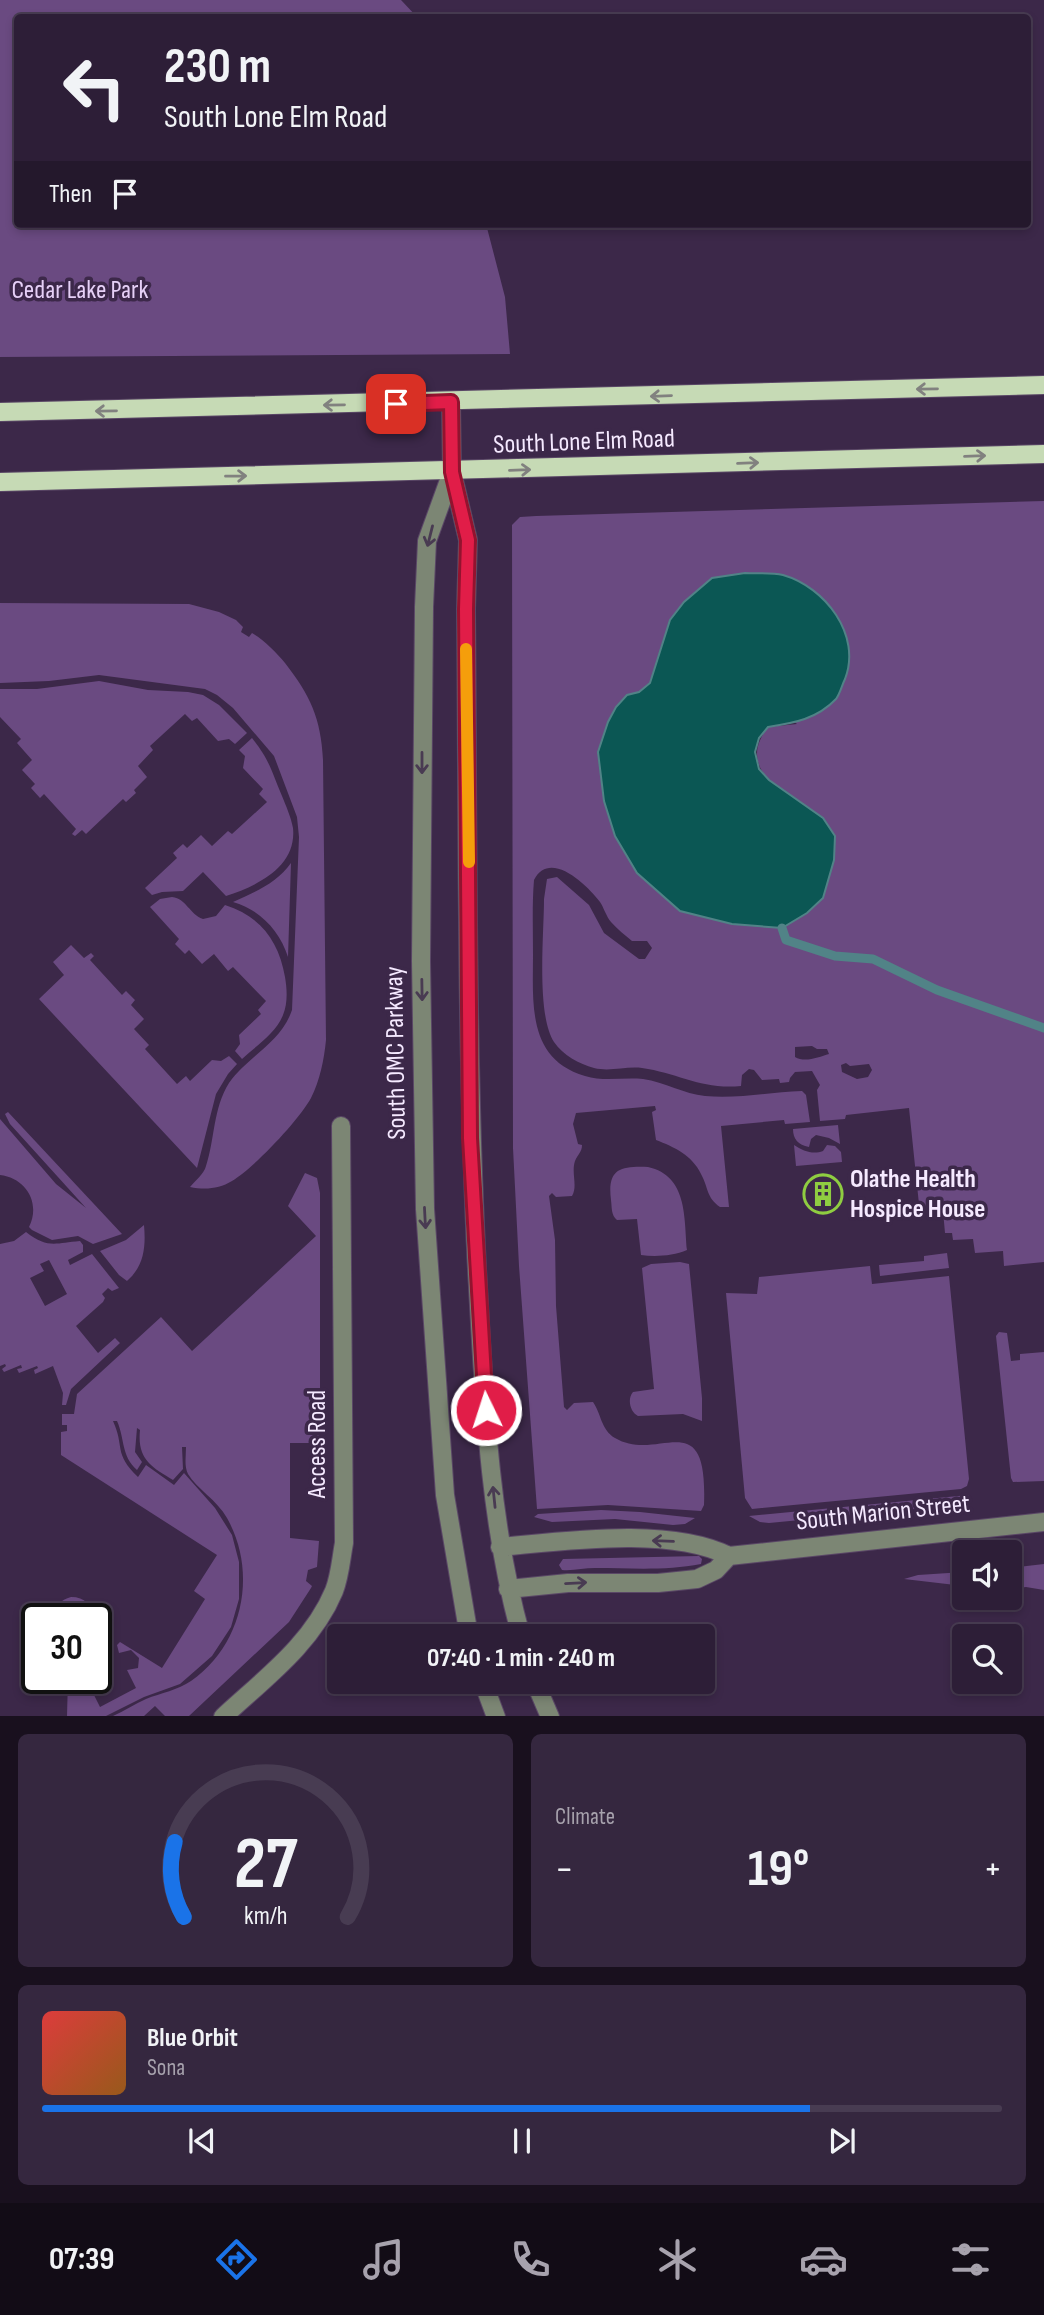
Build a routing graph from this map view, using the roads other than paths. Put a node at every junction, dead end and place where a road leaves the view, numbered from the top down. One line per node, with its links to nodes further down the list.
1 (1044, 386): 2 (main road, South Lone Elm Road, one-way to 2)
2 (451, 402): 3 (main road, South Lone Elm Road, one-way to 3); 5 (street, South OMC Parkway)
3 (0, 412)
4 (1044, 454): 5 (main road, South Lone Elm Road, one-way to 4)
5 (452, 472): 6 (main road, South Lone Elm Road, one-way to 5); 9 (street, South OMC Parkway, one-way to 5); 12 (street, South OMC Parkway, one-way to 12)
6 (0, 482)
7 (341, 1126): 16 (street, Access Road)
8 (1044, 1522): 10 (street, South Marion Street)
9 (500, 1547): 10 (street, South Marion Street, one-way to 9); 11 (street, South OMC Parkway)
10 (729, 1556): 11 (street, one-way to 10)
11 (508, 1589): 13 (street, South OMC Parkway)
12 (467, 1624)
13 (518, 1624)
14 (487, 1694): 17 (street)
15 (540, 1694): 18 (street)
16 (224, 1716)
17 (496, 1716)
18 (550, 1716)

